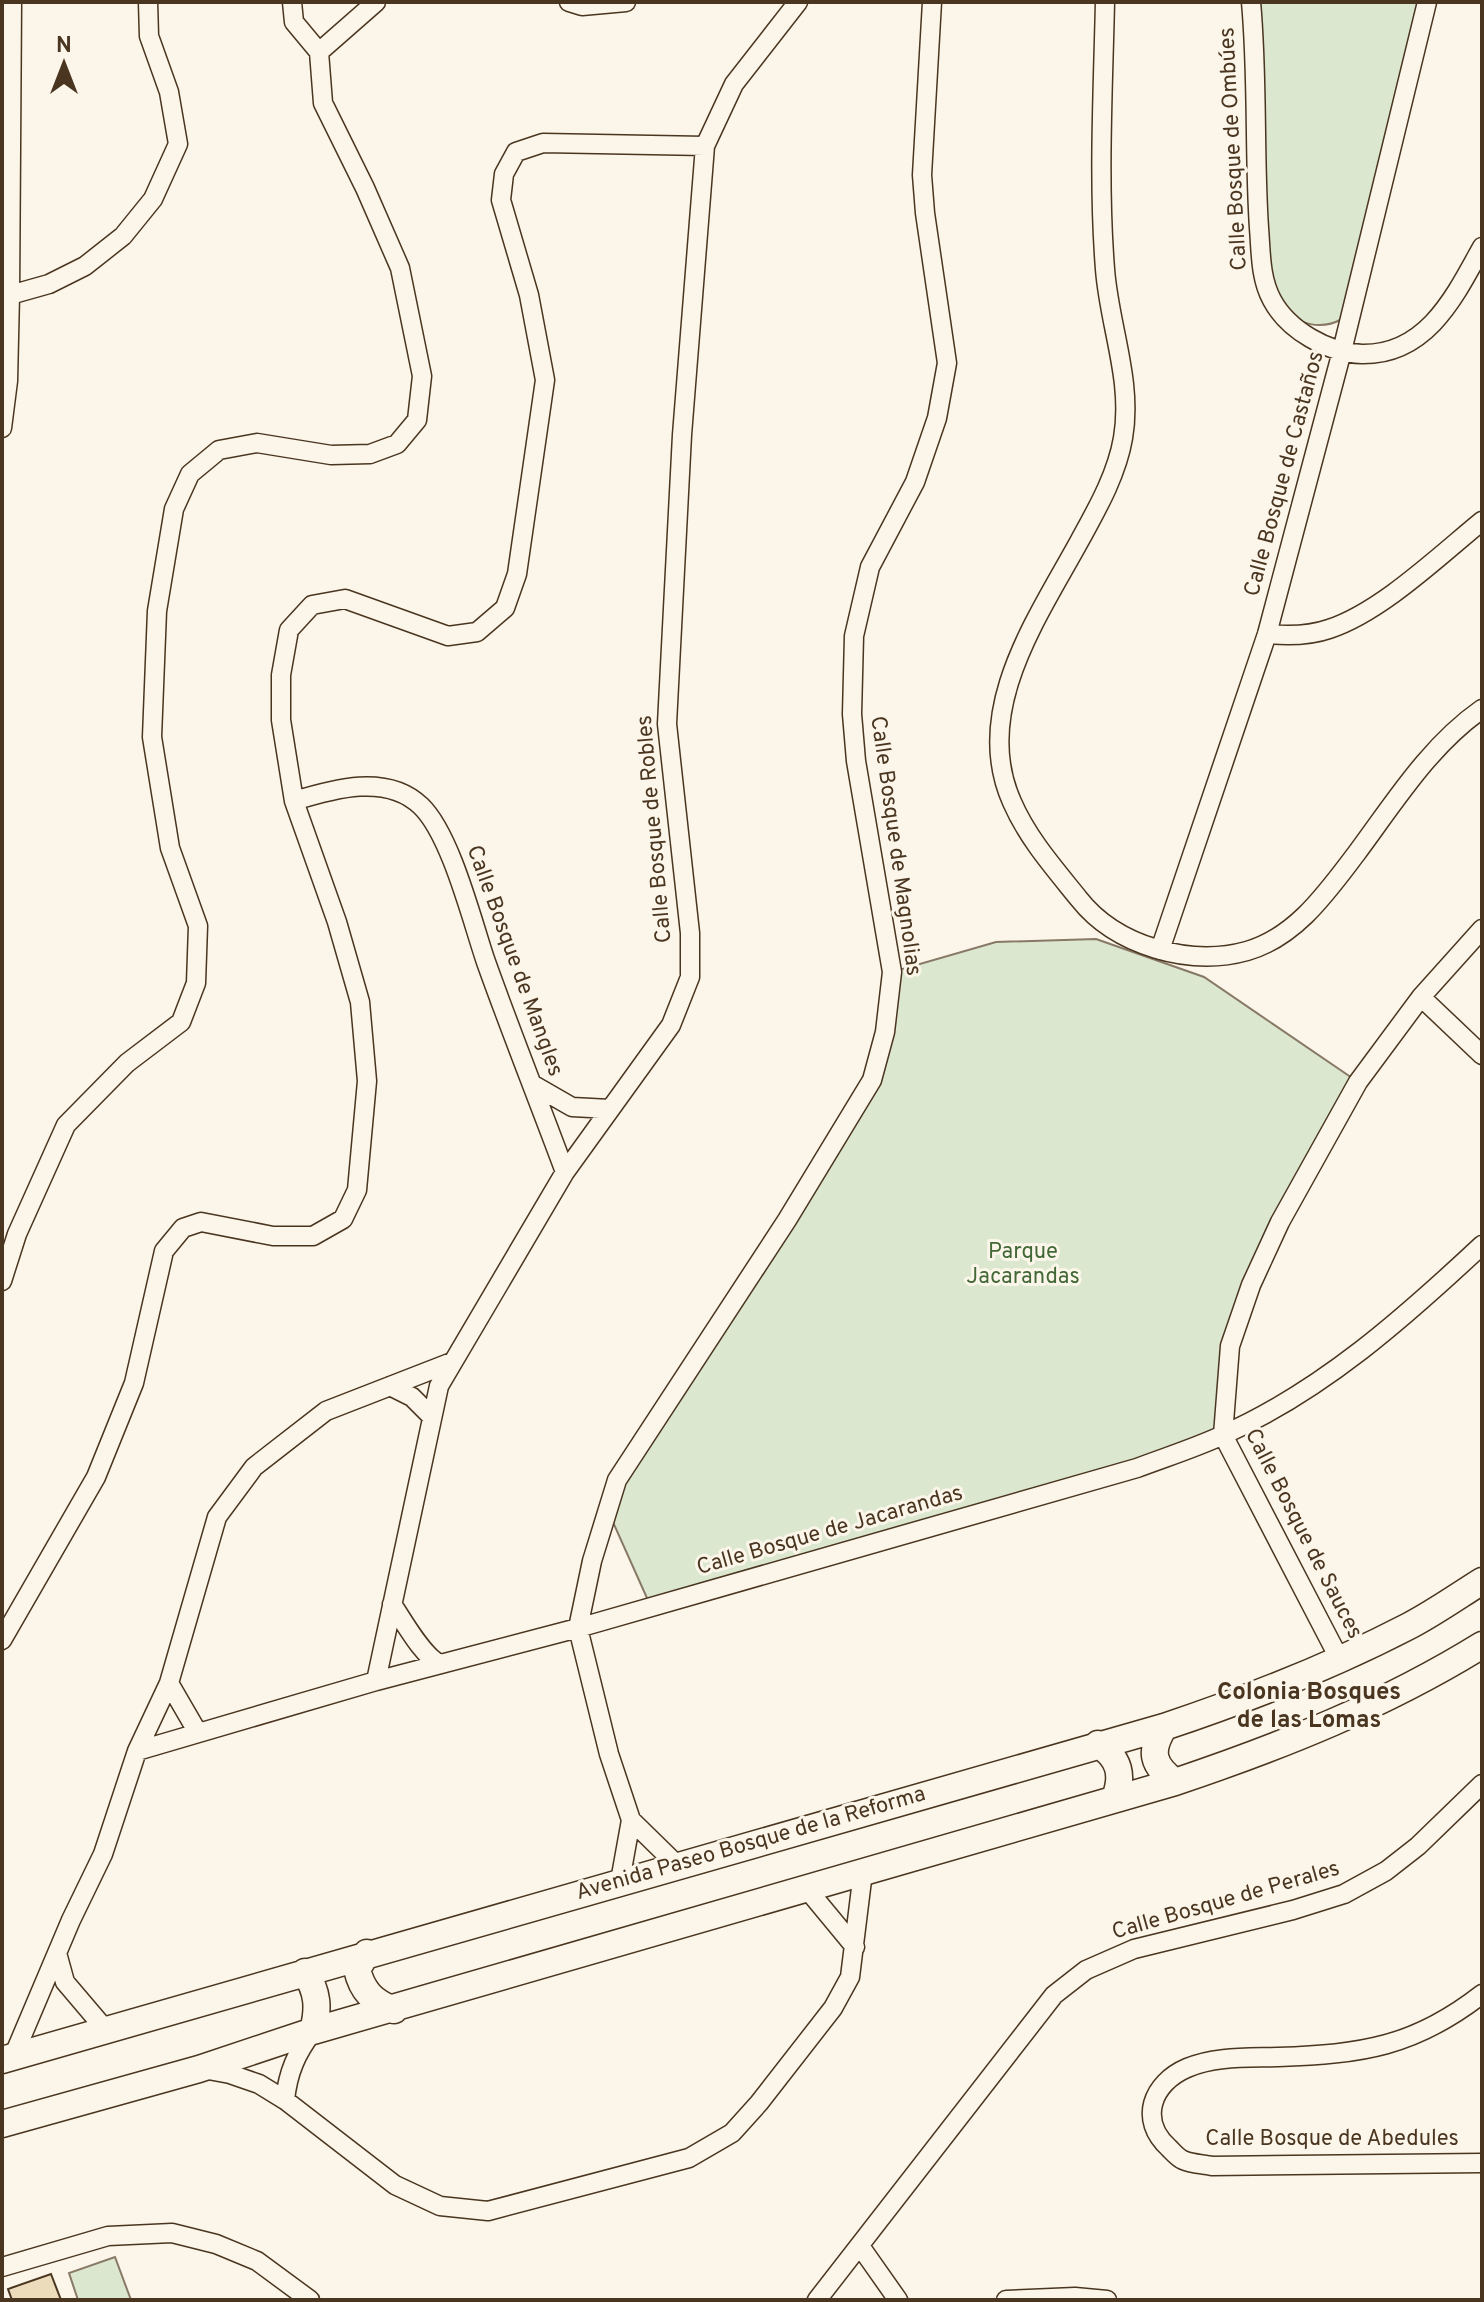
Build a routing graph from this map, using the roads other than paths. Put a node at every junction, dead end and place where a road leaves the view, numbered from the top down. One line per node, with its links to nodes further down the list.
1 (12, 2): 15 (street)
2 (148, 2): 15 (street)
3 (292, 2): 12 (street)
4 (376, 2): 12 (street)
5 (569, 2): 6 (street)
6 (626, 2)
7 (798, 2): 13 (street, Calle Bosque de Robles)
8 (932, 2): 37 (street, Calle Bosque de Magnolias)
9 (1105, 2): 23 (street)
10 (1251, 2): 16 (street, Calle Bosque de Ombúes)
11 (1427, 2): 16 (street, Calle Bosque de Castaños)
12 (319, 52): 30 (street)
13 (705, 146): 21 (street); 27 (street, Calle Bosque de Robles)
14 (1482, 247): 16 (street, Calle Bosque de Ombúes)
15 (10, 295): 17 (street)
16 (1342, 351): 19 (street, Calle Bosque de Castaños)
17 (2, 428)
18 (1482, 521): 19 (street)
19 (1267, 634): 23 (street, Calle Bosque de Castaños)
20 (1482, 709): 23 (street)
21 (294, 801): 26 (street, Calle Bosque de Mangles); 38 (street)
22 (1482, 929): 24 (street, Calle Bosque de Sauces)
23 (1160, 950)
24 (1421, 997): 25 (street); 34 (street, Calle Bosque de Sauces)
25 (1482, 1055)
26 (532, 1084): 27 (street); 28 (street, Calle Bosque de Mangles)
27 (610, 1109): 28 (street, Calle Bosque de Robles)
28 (565, 1172): 31 (street, Calle Bosque de Robles)
29 (1482, 1245): 34 (street, Calle Bosque de Jacarandas)
30 (2, 1281)
31 (452, 1362): 32 (street); 33 (street, Calle Bosque de Robles)
32 (390, 1386): 33 (street); 43 (street)
33 (432, 1417): 36 (street, Calle Bosque de Robles)
34 (1223, 1435): 37 (street, Calle Bosque de Jacarandas); 40 (street, Calle Bosque de Sauces)
35 (1482, 1581): 40 (main road, Avenida Paseo Bosque de la Reforma)
36 (392, 1604): 41 (street); 42 (street, Calle Bosque de Robles)
37 (578, 1628): 41 (street, Calle Bosque de Jacarandas); 51 (street, Calle Bosque de Magnolias)
38 (2, 1640)
39 (1482, 1645): 48 (main road)
40 (1340, 1660): 44 (main road, Avenida Paseo Bosque de la Reforma)
41 (440, 1664): 42 (street, Calle Bosque de Jacarandas)
42 (376, 1681): 45 (street, Calle Bosque de Jacarandas)
43 (169, 1683): 45 (street); 47 (street)
44 (1164, 1727): 46 (main road, Avenida Paseo Bosque de la Reforma); 48 (main road)
45 (198, 1733): 47 (street, Calle Bosque de Jacarandas)
46 (1098, 1744): 50 (main road); 52 (main road, Avenida Paseo Bosque de la Reforma)
47 (137, 1751): 57 (street)
48 (1175, 1782): 50 (main road)
49 (1482, 1784): 69 (street, Calle Bosque de Perales)
50 (1115, 1798): 53 (main road)
51 (631, 1820): 52 (street, Calle Bosque de Magnolias); 54 (street, Calle Bosque de Magnolias)
52 (677, 1865): 54 (main road, Avenida Paseo Bosque de la Reforma)
53 (863, 1872): 55 (main road); 56 (street)
54 (620, 1881): 58 (main road, Avenida Paseo Bosque de la Reforma)
55 (807, 1889): 56 (street); 61 (main road)
56 (855, 1947): 66 (street)
57 (57, 1953): 62 (street); 64 (street)
58 (367, 1953): 59 (main road, Avenida Paseo Bosque de la Reforma); 61 (main road)
59 (305, 1972): 62 (main road, Avenida Paseo Bosque de la Reforma); 63 (main road)
60 (1482, 1994): 68 (street, Calle Bosque de Abedules)
61 (394, 2010): 63 (main road)
62 (105, 2029): 64 (main road, Avenida Paseo Bosque de la Reforma)
63 (313, 2031): 65 (main road); 66 (street)
64 (8, 2058)
65 (199, 2069): 66 (street); 67 (main road)
66 (285, 2100)
67 (2, 2124)
68 (1482, 2163)
69 (860, 2246): 72 (street, Calle Bosque de Perales); 73 (street)
70 (2, 2267): 71 (street)
71 (310, 2300)
72 (817, 2300)
73 (898, 2300)
74 (1006, 2300): 75 (street)
75 (1107, 2300)

